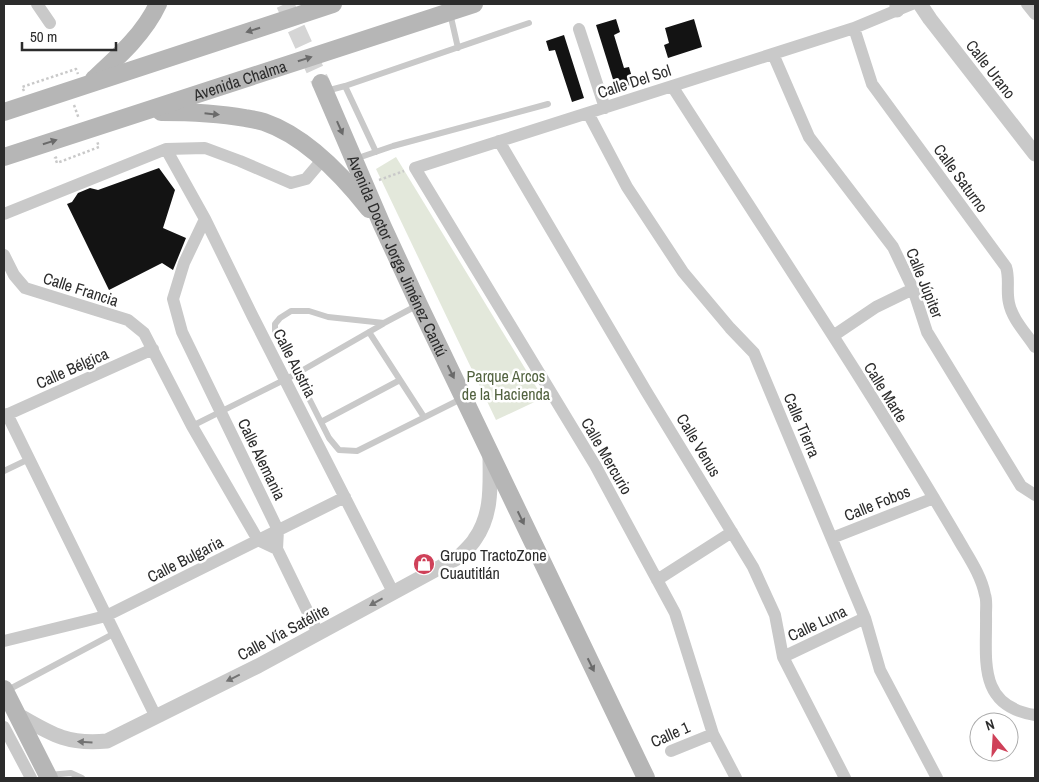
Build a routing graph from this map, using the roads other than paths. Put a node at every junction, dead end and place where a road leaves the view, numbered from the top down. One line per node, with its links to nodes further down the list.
1 (37, 4): 11 (street)
2 (158, 4): 17 (main road)
3 (333, 4): 17 (main road, one-way to 17)
4 (474, 4): 9 (main road, Avenida Chalma)
5 (912, 4): 8 (street, Calle Del Sol)
6 (920, 4): 29 (street, Calle Urano)
7 (1027, 4): 10 (street)
8 (897, 7): 13 (street, Calle Del Sol)
9 (444, 8): 15 (lane); 24 (main road, Avenida Chalma, one-way to 9)
10 (1035, 14)
11 (50, 23)
12 (529, 23): 15 (lane)
13 (854, 28): 16 (street, Calle Del Sol); 43 (street, Calle Saturno)
14 (579, 29): 22 (street)
15 (458, 48): 18 (lane)
16 (773, 54): 19 (street, Calle Del Sol); 38 (street, Calle Júpiter)
17 (89, 84): 23 (main road)
18 (345, 86): 20 (lane); 28 (lane)
19 (672, 86): 22 (street, Calle Del Sol); 42 (street, Calle Marte)
20 (323, 87): 32 (main road, Avenida Doctor Jorge Jiménez Cantú, one-way to 32)
21 (548, 104): 28 (lane)
22 (604, 108): 25 (street, Calle Del Sol)
23 (4, 112)
24 (146, 112): 30 (main road, Avenida Chalma, one-way to 24); 31 (main road, one-way to 31)
25 (588, 113): 26 (street, Calle Del Sol); 61 (street, Calle Tierra)
26 (499, 141): 33 (street, Calle Del Sol); 60 (street, Calle Venus)
27 (166, 149): 31 (street); 34 (street); 35 (street, Calle Austria)
28 (376, 152): 32 (lane)
29 (1035, 154)
30 (4, 157)
31 (323, 159): 36 (main road)
32 (354, 159): 36 (main road, Avenida Doctor Jorge Jiménez Cantú)
33 (415, 168): 64 (street, Calle Mercurio)
34 (4, 214)
35 (206, 219): 45 (street, Calle Austria); 48 (street, Calle Alemania)
36 (382, 225): 39 (main road, Avenida Doctor Jorge Jiménez Cantú)
37 (4, 255): 44 (street, Calle Francia)
38 (914, 289): 42 (street); 56 (street, Calle Júpiter)
39 (419, 305): 40 (lane); 47 (main road, Avenida Doctor Jorge Jiménez Cantú, one-way to 47)
40 (384, 323): 41 (lane); 45 (lane)
41 (369, 332): 45 (lane); 46 (lane)
42 (833, 336): 58 (street, Calle Marte)
43 (1035, 347)
44 (153, 349): 49 (street, Calle Bélgica); 52 (street, Calle Francia)
45 (291, 377): 48 (lane); 51 (lane); 57 (street, Calle Austria)
46 (400, 380): 50 (lane); 51 (lane)
47 (463, 397): 50 (lane); 53 (main road, Avenida Doctor Jorge Jiménez Cantú)
48 (220, 411): 52 (lane); 59 (street, Calle Alemania)
49 (5, 415): 54 (street)
50 (424, 417): 51 (lane)
51 (321, 422)
52 (192, 426): 62 (street, Calle Francia)
53 (490, 454): 65 (street, Calle Vía Satélite); 81 (main road, Avenida Doctor Jorge Jiménez Cantú, one-way to 81)
54 (29, 459): 55 (lane); 66 (street)
55 (4, 471)
56 (1035, 495)
57 (345, 498): 59 (street, Calle Bulgaria); 65 (street, Calle Austria)
58 (934, 498): 61 (street, Calle Fobos); 74 (street, Calle Marte)
59 (278, 530): 62 (street, Calle Bulgaria); 63 (street, Calle Alemania)
60 (732, 532): 64 (street); 71 (street, Calle Venus)
61 (832, 538): 67 (street, Calle Tierra)
62 (258, 540): 63 (street); 66 (street, Calle Bulgaria)
63 (277, 549): 69 (street, Calle Alemania)
64 (657, 580): 77 (street, Calle Mercurio)
65 (393, 592): 69 (street, Calle Vía Satélite, one-way to 69)
66 (106, 616): 68 (street); 70 (street, Calle Bulgaria)
67 (865, 618): 71 (street, Calle Luna); 84 (street, Calle Tierra)
68 (115, 633): 72 (lane); 75 (street)
69 (318, 633): 75 (street, Calle Vía Satélite, one-way to 75)
70 (4, 642)
71 (783, 656): 83 (street, Calle Venus)
72 (4, 690): 73 (main road)
73 (18, 714): 75 (street, Calle Vía Satélite, one-way to 73); 79 (main road)
74 (1035, 715)
75 (156, 717)
76 (4, 727): 79 (street)
77 (713, 734): 78 (street, Calle 1); 82 (street, Calle Mercurio)
78 (671, 751)
79 (42, 777): 80 (lane)
80 (82, 778)
81 (646, 778)
82 (736, 778)
83 (845, 778)
84 (937, 778)

